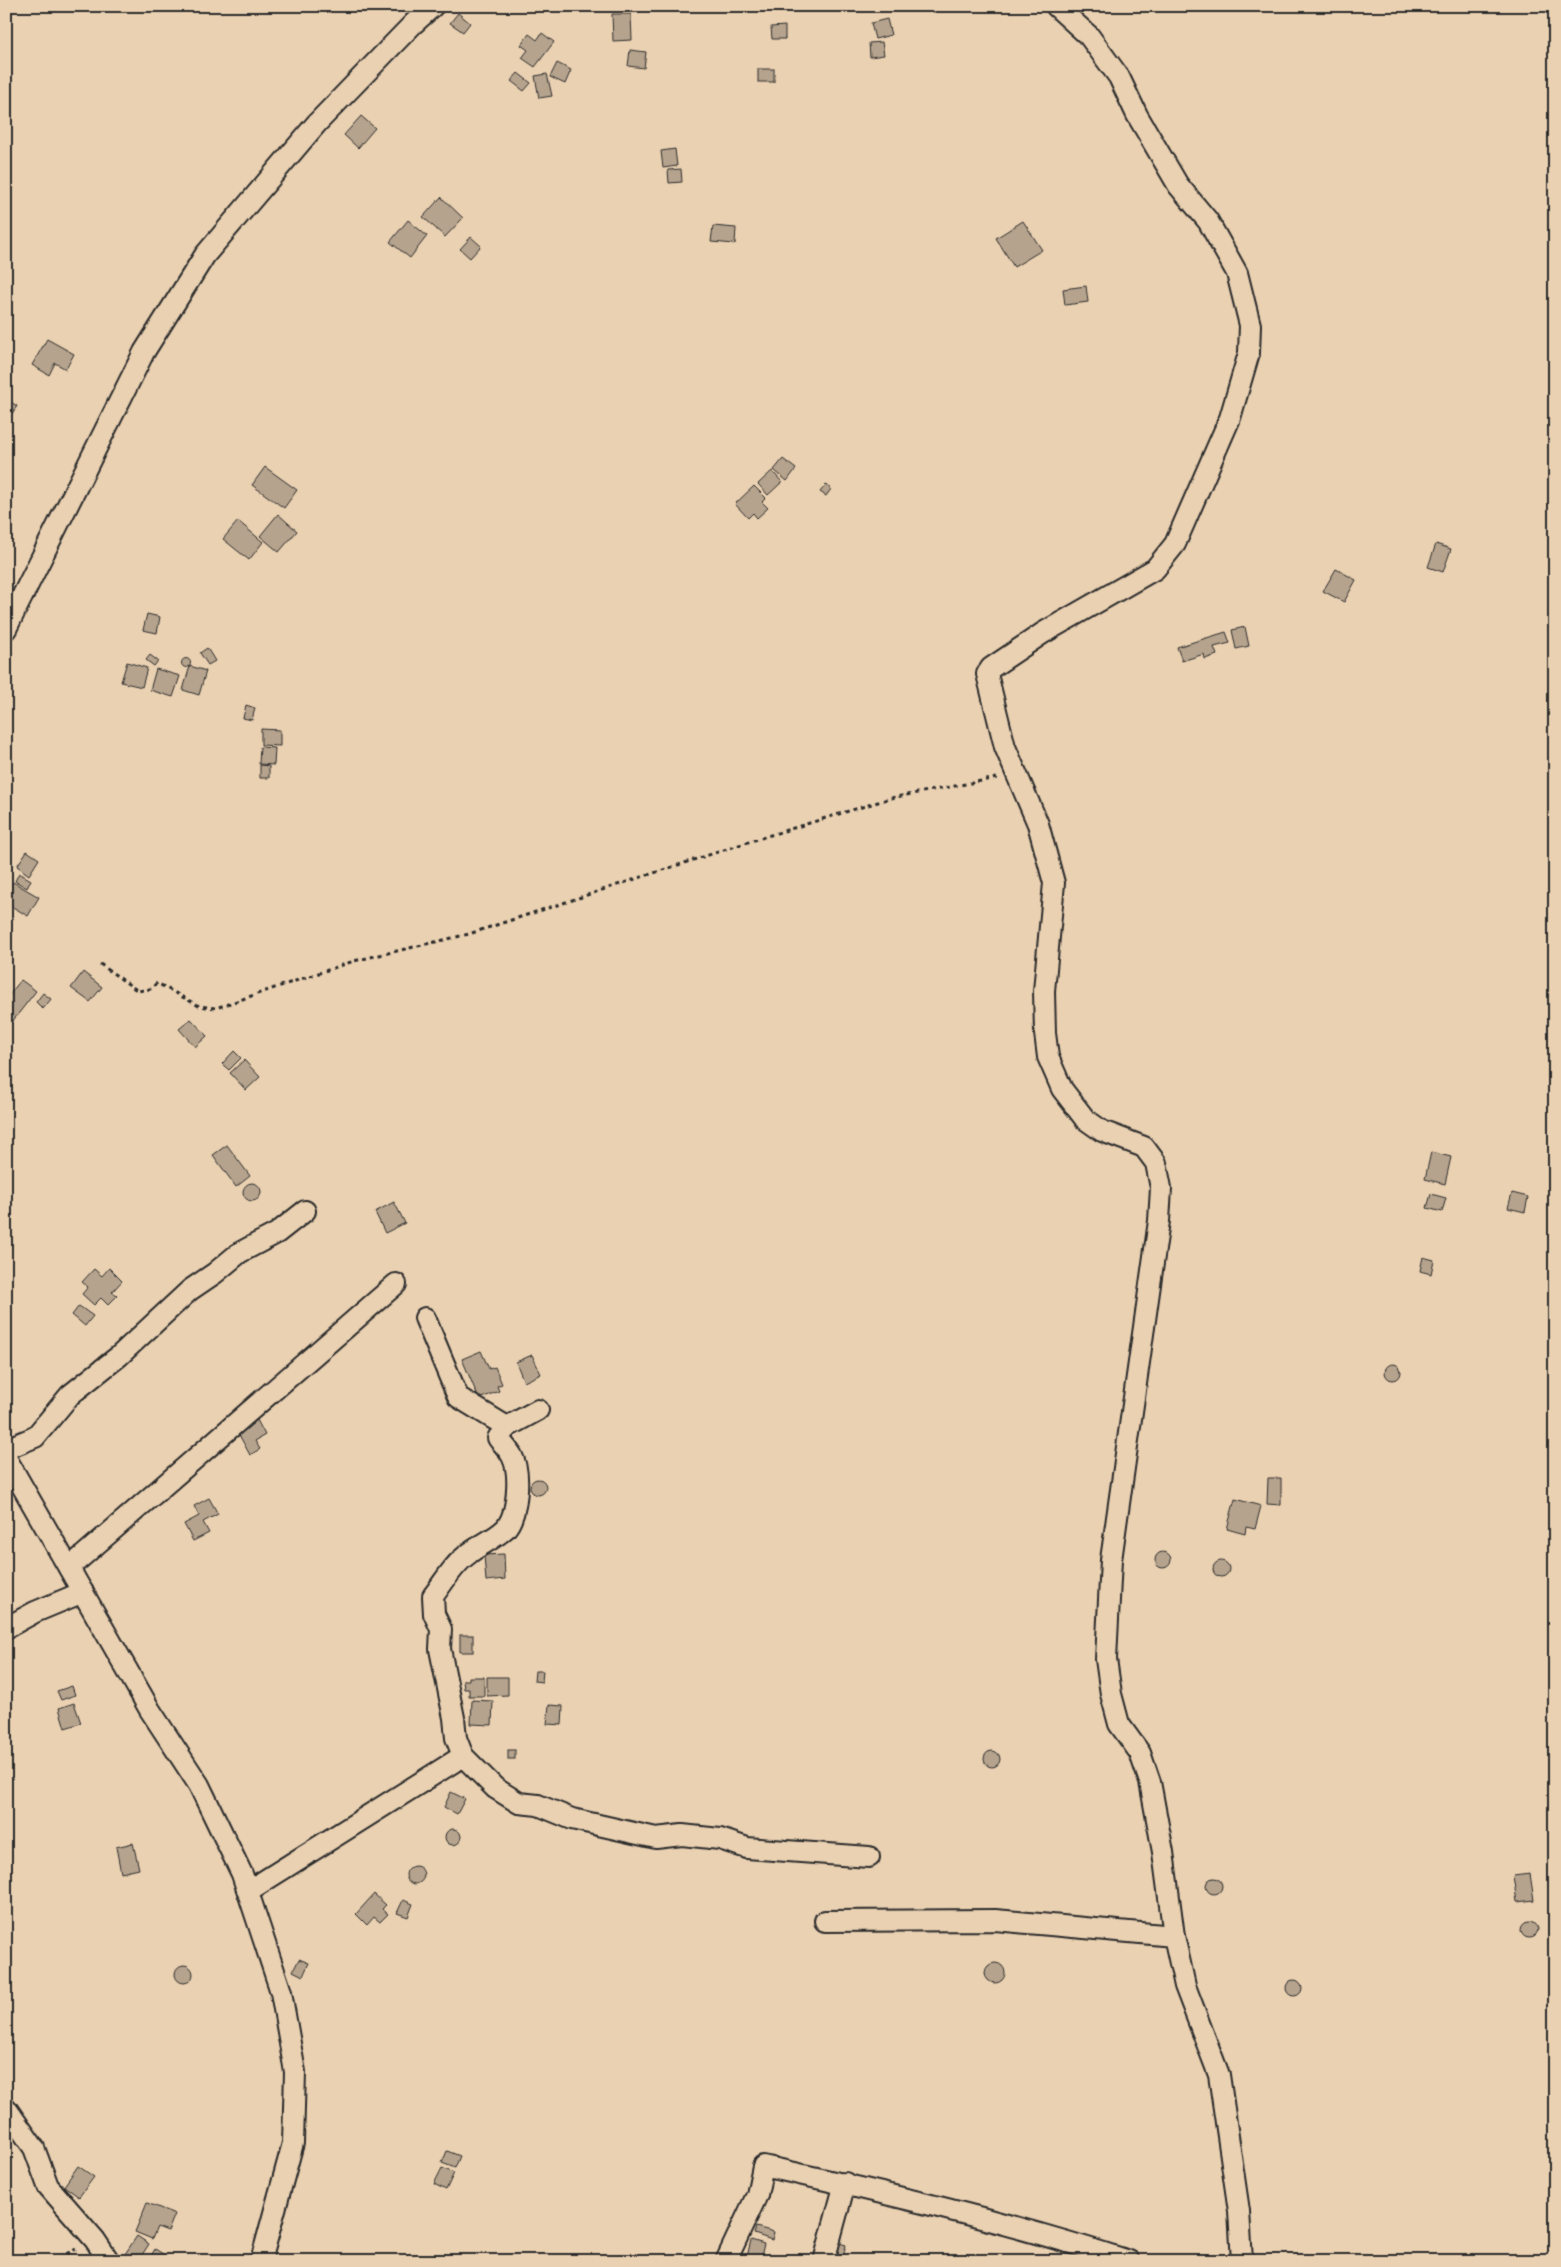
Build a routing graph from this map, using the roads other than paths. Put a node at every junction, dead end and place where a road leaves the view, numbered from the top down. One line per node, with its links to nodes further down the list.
1 (433, 6): 3 (street)
2 (1056, 6): 18 (street)
3 (6, 629)
4 (305, 1211): 9 (street)
5 (396, 1284): 11 (street)
6 (425, 1318): 8 (street)
7 (538, 1410): 8 (street)
8 (508, 1427): 14 (street)
9 (6, 1449)
10 (6, 1458): 11 (street)
11 (70, 1568): 12 (street)
12 (83, 1592): 13 (street); 16 (street)
13 (6, 1628)
14 (463, 1756): 15 (street); 16 (street)
15 (869, 1857)
16 (248, 1891): 22 (street)
17 (825, 1921): 18 (street)
18 (1174, 1936): 26 (street)
19 (6, 2108): 21 (street)
20 (844, 2184): 23 (street); 24 (street); 25 (street)
21 (109, 2261)
22 (261, 2261)
23 (726, 2261)
24 (824, 2261)
25 (1129, 2261)
26 (1242, 2261)

